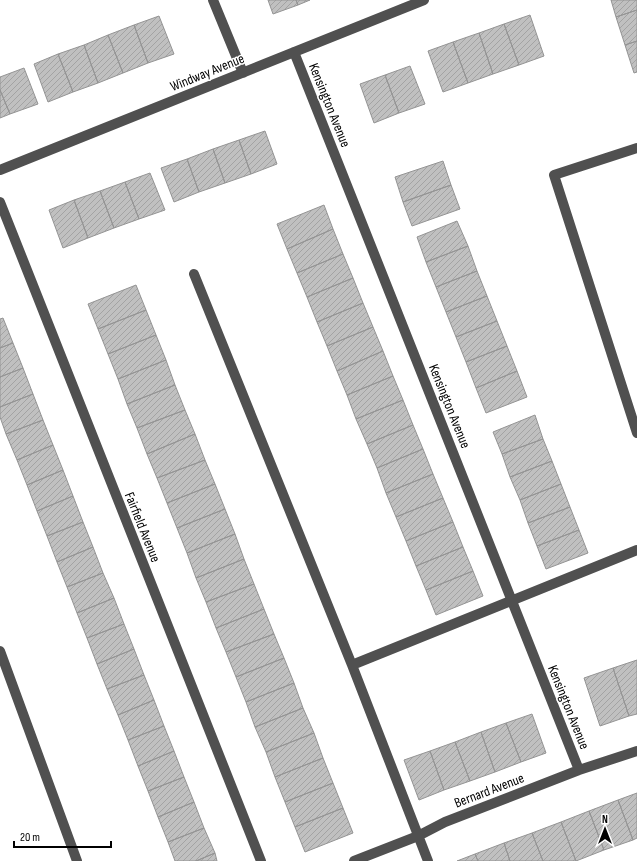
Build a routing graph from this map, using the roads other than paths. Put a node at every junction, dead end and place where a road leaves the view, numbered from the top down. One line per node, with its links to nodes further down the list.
1 (212, 0): 4 (street)
2 (424, 0): 3 (street, Windway Avenue)
3 (294, 52): 4 (street, Windway Avenue); 11 (street, Kensington Avenue)
4 (243, 73): 6 (street, Windway Avenue)
5 (637, 148): 9 (street)
6 (0, 170)
7 (0, 202): 18 (street, Fairfield Avenue)
8 (194, 274): 13 (street)
9 (637, 433)
10 (637, 550): 11 (street)
11 (512, 600): 13 (street); 15 (street, Kensington Avenue)
12 (0, 651): 17 (street)
13 (352, 665): 16 (street)
14 (637, 751): 15 (street, Bernard Avenue)
15 (579, 770): 16 (street, Bernard Avenue)
16 (418, 836): 19 (street, Bernard Avenue); 20 (street)
17 (77, 861)
18 (261, 861)
19 (354, 861)
20 (428, 861)

